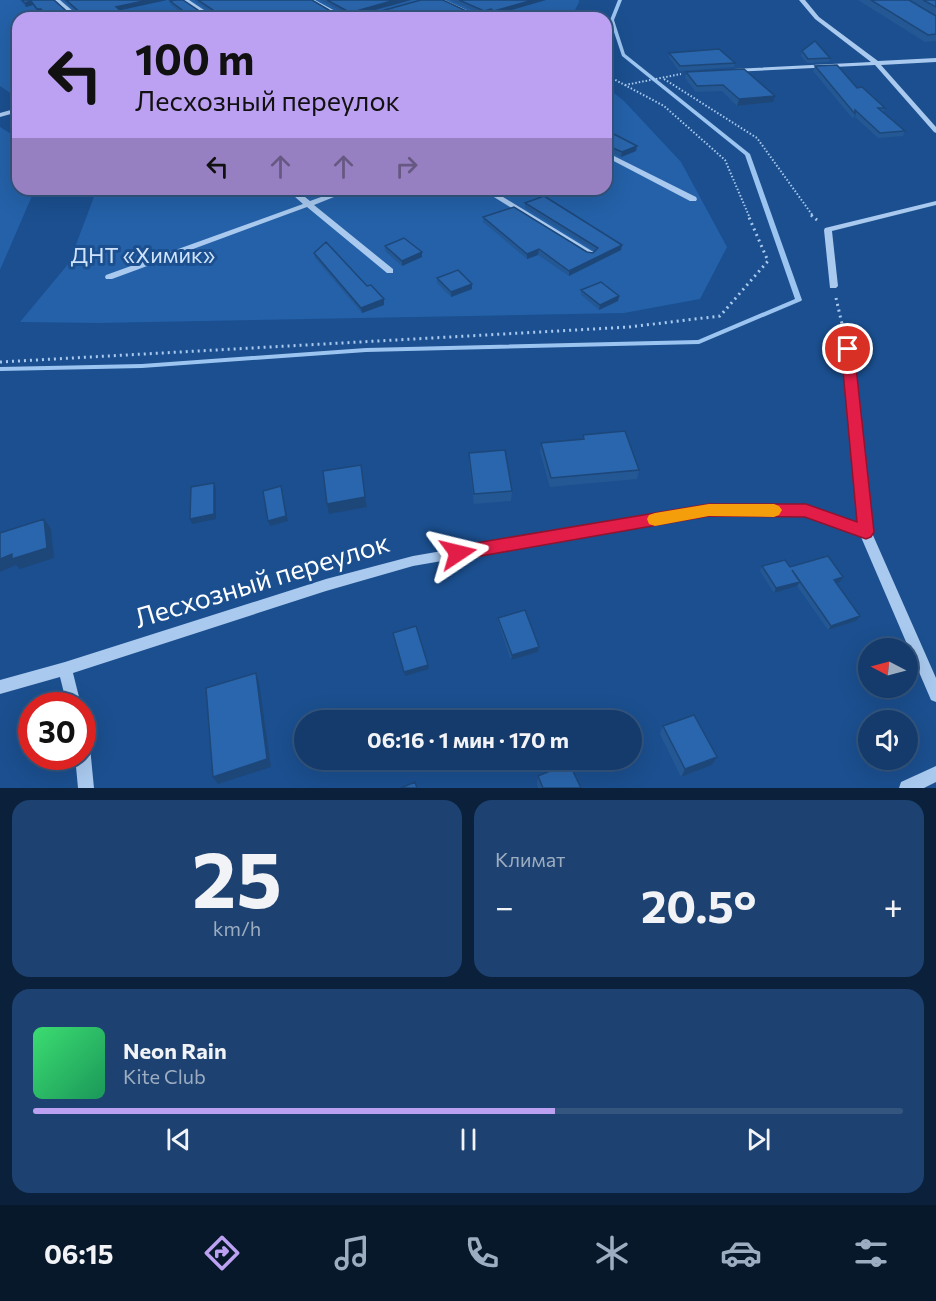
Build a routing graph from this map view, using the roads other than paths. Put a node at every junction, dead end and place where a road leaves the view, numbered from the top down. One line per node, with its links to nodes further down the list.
1 (57, 0): 6 (street)
2 (185, 0): 7 (street)
3 (311, 0): 8 (street)
4 (441, 0): 9 (street)
5 (802, 0): 11 (street)
6 (71, 12)
7 (204, 12)
8 (334, 12)
9 (468, 12)
10 (936, 60): 11 (street)
11 (876, 63): 12 (street); 13 (street)
12 (727, 72)
13 (936, 131)
14 (612, 157): 18 (street)
15 (298, 195): 20 (street)
16 (335, 195): 20 (street)
17 (495, 195): 21 (street)
18 (693, 199)
19 (936, 203): 24 (street)
20 (310, 204): 22 (street); 23 (street)
21 (591, 254)
22 (390, 271)
23 (109, 277)
24 (833, 286)
25 (848, 349): 26 (street)
26 (866, 532): 27 (street, Лесхозный переулок); 30 (street)
27 (65, 669): 28 (street, Лесхозный переулок); 29 (street)
28 (0, 687)
29 (71, 692)
30 (936, 695)
31 (84, 770): 34 (street)
32 (936, 774): 33 (street)
33 (913, 787)
34 (86, 788)

